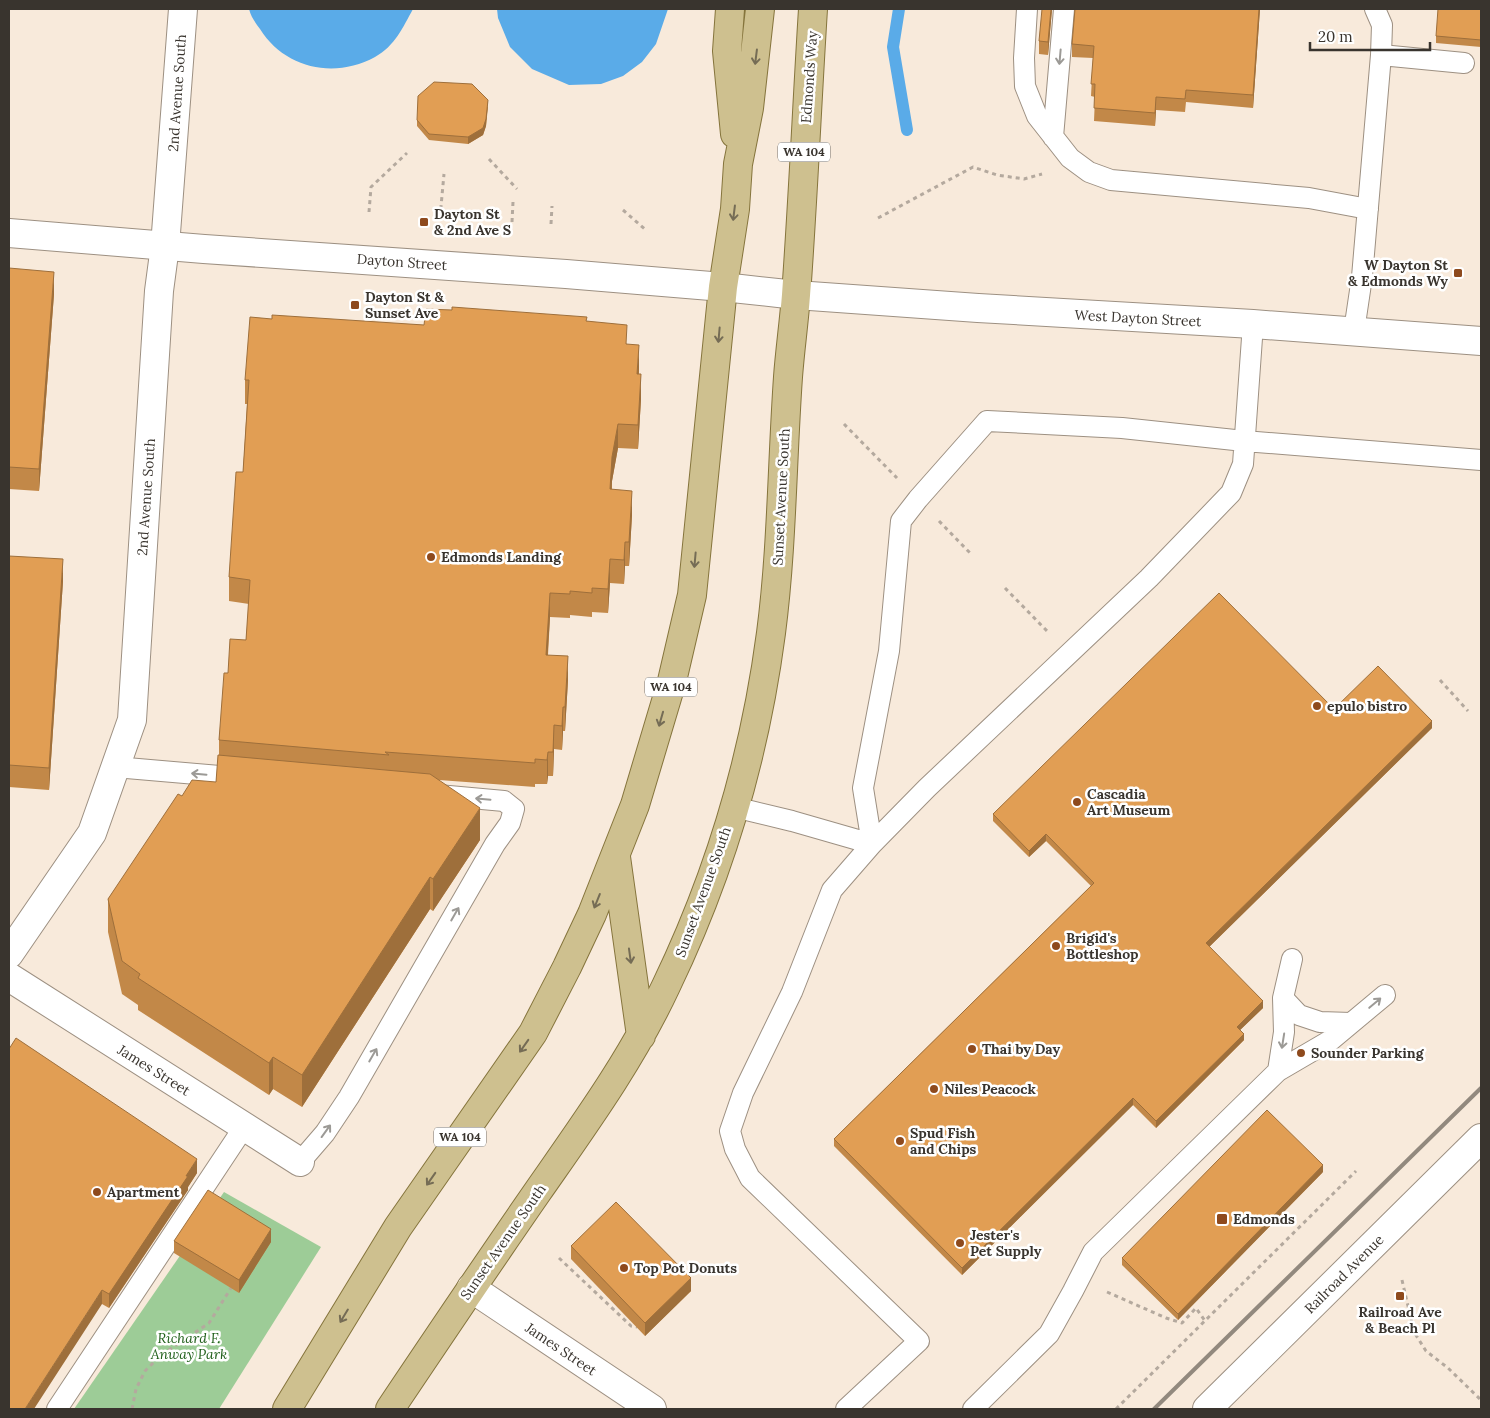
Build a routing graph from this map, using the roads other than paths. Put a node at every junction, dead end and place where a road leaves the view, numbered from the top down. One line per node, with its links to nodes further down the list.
1 (183, 9): 14 (street, 2nd Avenue South)
2 (730, 9): 11 (main road, WA 104)
3 (760, 9): 11 (main road, WA 104, one-way to 11)
4 (813, 9): 16 (main road, Edmonds Way / WA 104)
5 (1027, 9): 10 (lane)
6 (1064, 9): 10 (lane, one-way to 10)
7 (1376, 9): 8 (lane)
8 (1381, 54): 9 (lane); 12 (lane)
9 (1464, 63)
10 (1053, 137): 12 (lane)
11 (738, 164): 15 (main road, WA 104, one-way to 15)
12 (1368, 209): 18 (lane)
13 (9, 233): 14 (street, Dayton Street)
14 (165, 246): 15 (street, Dayton Street); 22 (street, 2nd Avenue South)
15 (723, 287): 16 (street, Dayton Street); 27 (main road, WA 104, one-way to 27)
16 (796, 295): 17 (street, West Dayton Street); 25 (main road, Sunset Avenue South / WA 104)
17 (1253, 324): 18 (street, West Dayton Street); 20 (lane)
18 (1354, 331): 19 (street, West Dayton Street)
19 (1481, 340)
20 (1244, 441): 21 (lane); 26 (lane); 26 (lane)
21 (1481, 460)
22 (115, 768): 23 (lane, one-way to 22); 28 (street, 2nd Avenue South)
23 (258, 780)
24 (416, 793): 38 (lane, one-way to 24)
25 (734, 807): 26 (lane); 34 (main road, Sunset Avenue South / WA 104)
26 (872, 844): 44 (lane)
27 (616, 856): 34 (main road, one-way to 34); 41 (main road, WA 104, one-way to 41)
28 (9, 954)
29 (1292, 959): 32 (lane)
30 (9, 977): 36 (street, James Street)
31 (1385, 995): 33 (lane, one-way to 31)
32 (1283, 998): 33 (lane); 35 (lane, one-way to 35)
33 (1351, 1023): 35 (lane)
34 (641, 1036): 39 (main road, Sunset Avenue South / WA 104)
35 (1278, 1071): 45 (lane)
36 (244, 1127): 38 (street, James Street); 40 (lane)
37 (1481, 1138): 46 (street, Railroad Avenue)
38 (300, 1162)
39 (471, 1288): 42 (main road, Sunset Avenue South / WA 104); 43 (street, James Street)
40 (57, 1409)
41 (287, 1409)
42 (390, 1409)
43 (652, 1409)
44 (846, 1409)
45 (973, 1409)
46 (1207, 1409)

